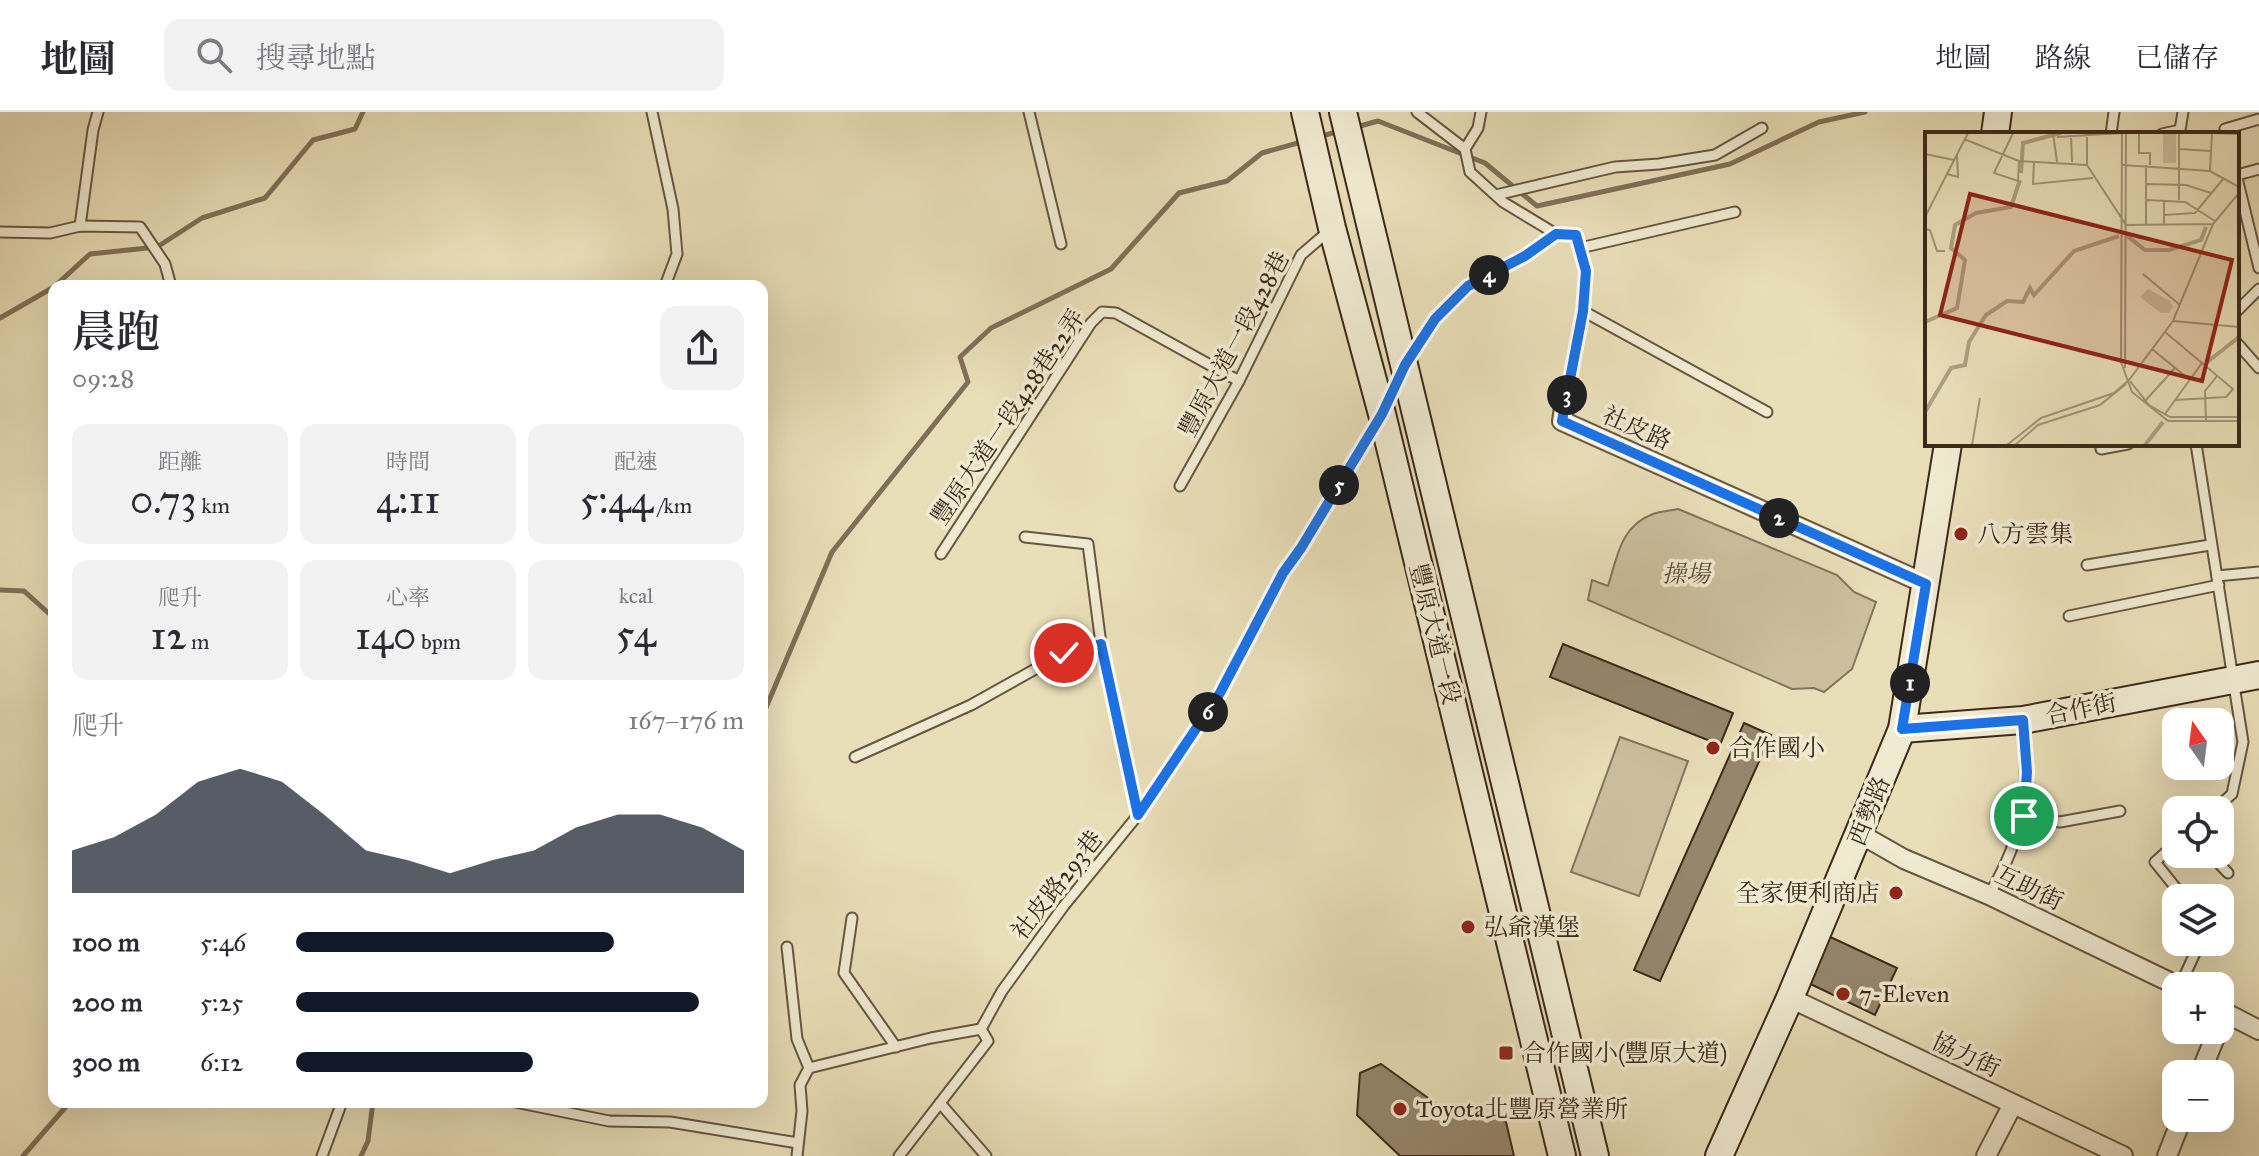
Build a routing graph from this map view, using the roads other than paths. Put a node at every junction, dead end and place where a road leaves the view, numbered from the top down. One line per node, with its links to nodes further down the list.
1 (98, 112): 23 (lane)
2 (652, 112): 31 (lane)
3 (1029, 112): 27 (lane)
4 (1305, 112): 24 (street, 豐原大道一段)
5 (1343, 112): 36 (street, 豐原大道一段)
6 (1417, 112): 17 (lane)
7 (1481, 112): 17 (lane)
8 (1998, 112): 13 (street)
9 (2114, 112): 14 (lane)
10 (2183, 112): 15 (lane)
11 (2259, 119): 16 (lane)
12 (1762, 128): 21 (lane)
13 (1995, 132)
14 (2111, 132)
15 (2171, 132)
16 (2226, 132)
17 (1465, 149): 21 (lane)
18 (2259, 169): 19 (lane)
19 (2239, 175)
20 (2239, 184): 29 (lane)
21 (1496, 195): 26 (lane)
22 (1735, 212): 28 (lane)
23 (80, 226): 25 (lane); 30 (lane)
24 (1332, 228): 38 (lane, 豐原大道一段428巷); 41 (street, 豐原大道一段)
25 (0, 232)
26 (1556, 234): 28 (lane); 36 (lane, 社皮路293巷)
27 (1061, 244)
28 (1580, 248): 34 (lane, 社皮路)
29 (2259, 268)
30 (169, 280)
31 (667, 280)
32 (2259, 289): 33 (lane)
33 (2239, 309)
34 (1583, 311): 39 (lane, 社皮路); 40 (lane)
35 (2239, 345): 37 (lane)
36 (1405, 365): 41 (lane, 社皮路293巷); 90 (street, 豐原大道一段)
37 (2259, 368)
38 (1239, 381): 46 (lane, 豐原大道一段428巷); 49 (lane, 豐原大道一段428巷22弄)
39 (1564, 408): 53 (street, 社皮路)
40 (1767, 412)
41 (1382, 414): 62 (lane, 社皮路293巷); 89 (street, 豐原大道一段)
42 (1948, 446): 53 (street, 西勢路)
43 (2117, 446): 45 (lane)
44 (2196, 446): 48 (lane)
45 (2101, 449)
46 (1180, 486)
47 (1025, 537): 55 (lane)
48 (2210, 545): 50 (lane); 52 (lane)
49 (941, 554)
50 (2087, 565)
51 (2259, 572): 52 (lane)
52 (2218, 580): 54 (lane); 56 (lane)
53 (1926, 584): 58 (street, 西勢路)
54 (2069, 616)
55 (1101, 644): 59 (lane); 62 (lane)
56 (2247, 677): 57 (street, 合作街); 60 (lane)
57 (2023, 720): 58 (street, 合作街); 63 (lane)
58 (1902, 729): 64 (street, 西勢路)
59 (855, 757)
60 (2230, 796)
61 (2120, 811): 63 (lane)
62 (1138, 815): 75 (lane, 社皮路293巷)
63 (2024, 816): 69 (lane)
64 (1860, 834): 69 (street, 互助街); 73 (street, 西勢路)
65 (2162, 856): 68 (lane)
66 (2223, 868): 67 (lane)
67 (2228, 873)
68 (2173, 884)
69 (1989, 895): 72 (street, 互助街)
70 (852, 918): 77 (lane)
71 (787, 947): 78 (lane)
72 (2162, 978)
73 (1790, 998): 80 (street, 協力街); 91 (street, 西勢路)
74 (2234, 1023): 76 (street)
75 (981, 1029): 77 (lane); 79 (lane, 社皮路293巷)
76 (2259, 1030)
77 (896, 1047): 78 (lane)
78 (809, 1068): 84 (lane)
79 (940, 1103): 87 (lane, 社皮路293巷); 88 (lane)
80 (2013, 1104): 92 (street); 93 (street, 協力街)
81 (340, 1108): 85 (lane)
82 (545, 1108): 84 (lane)
83 (2176, 1132): 94 (street)
84 (798, 1143): 86 (lane)
85 (322, 1156)
86 (797, 1156)
87 (899, 1156)
88 (986, 1156)
89 (1562, 1156)
90 (1595, 1156)
91 (1719, 1156)
92 (1986, 1156)
93 (2123, 1156)
94 (2167, 1156)

